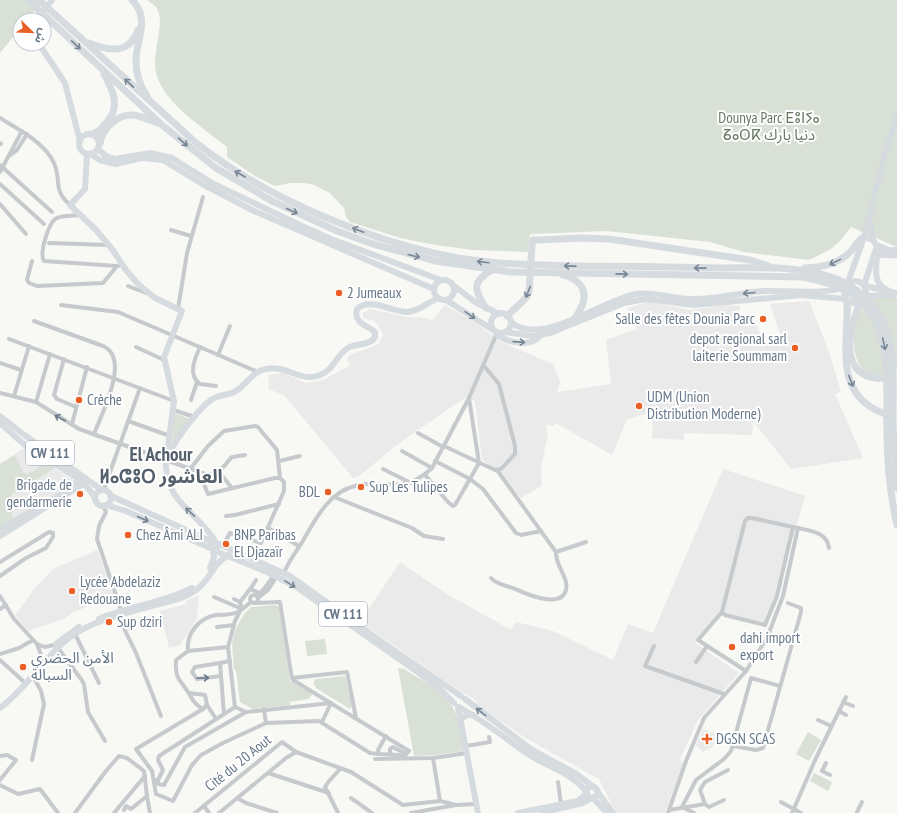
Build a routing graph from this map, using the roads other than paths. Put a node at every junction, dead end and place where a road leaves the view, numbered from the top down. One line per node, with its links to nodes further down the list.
1 (28, 0): 7 (highway)
2 (39, 0): 8 (highway)
3 (52, 0): 6 (main road)
4 (126, 0): 11 (highway)
5 (132, 0): 14 (highway)
6 (42, 12)
7 (44, 12)
8 (47, 12)
9 (52, 18): 11 (highway)
10 (52, 19): 13 (highway, one-way to 13)
11 (84, 41): 14 (highway, one-way to 11)
12 (45, 52): 18 (main road)
13 (102, 70): 17 (highway); 19 (highway)
14 (153, 105): 50 (highway, one-way to 14)
15 (897, 116): 36 (main road)
16 (0, 118): 21 (street)
17 (110, 122): 19 (highway); 20 (highway)
18 (75, 125): 23 (main road); 24 (main road)
19 (162, 125): 53 (highway, one-way to 53)
20 (104, 129): 23 (highway); 25 (highway)
21 (22, 131): 22 (street); 27 (street)
22 (27, 134): 27 (street); 33 (street)
23 (91, 134): 24 (main road); 25 (main road)
24 (80, 140): 26 (main road)
25 (99, 146): 26 (main road); 57 (main road)
26 (89, 154): 33 (main road); 65 (main road)
27 (9, 156): 28 (street)
28 (2, 166): 29 (street); 34 (street)
29 (0, 172)
30 (0, 184): 37 (street)
31 (203, 197): 40 (street)
32 (0, 204): 39 (street)
33 (70, 205): 35 (main road)
34 (52, 212)
35 (81, 215): 44 (main road); 49 (street)
36 (869, 219): 41 (main road); 42 (main road)
37 (44, 224)
38 (171, 230): 40 (street)
39 (26, 234)
40 (191, 236): 72 (street)
41 (864, 237): 42 (main road); 54 (highway, one-way to 54); 58 (main road)
42 (872, 240): 45 (main road)
43 (48, 242): 44 (street)
44 (108, 245): 49 (main road)
45 (877, 250): 46 (highway); 47 (highway); 61 (main road); 63 (main road)
46 (897, 250)
47 (897, 255)
48 (32, 261): 49 (street)
49 (119, 265): 64 (main road)
50 (522, 268): 51 (highway); 53 (highway)
51 (542, 269): 52 (highway, one-way to 51); 55 (highway)
52 (775, 269): 54 (highway); 75 (highway, one-way to 75)
53 (492, 270): 71 (highway)
54 (795, 270): 56 (highway)
55 (555, 273): 56 (highway, one-way to 56); 74 (highway)
56 (822, 277): 126 (highway)
57 (441, 280): 59 (main road); 65 (main road)
58 (848, 282): 61 (main road); 62 (main road)
59 (453, 284): 68 (main road); 71 (main road)
60 (128, 286): 64 (street)
61 (864, 286): 63 (main road); 67 (main road)
62 (844, 288): 69 (main road); 74 (main road, one-way to 74)
63 (889, 291): 66 (main road)
64 (148, 293): 72 (main road)
65 (436, 294): 68 (main road); 94 (main road)
66 (897, 294): 67 (main road)
67 (863, 299): 69 (main road); 95 (highway)
68 (446, 300): 78 (main road, one-way to 78)
69 (846, 300): 80 (main road); 112 (highway, one-way to 112)
70 (61, 305): 81 (street)
71 (486, 308): 73 (main road)
72 (178, 309): 81 (main road)
73 (499, 314): 75 (main road); 78 (main road)
74 (575, 318): 75 (main road)
75 (509, 319): 79 (main road)
76 (34, 322): 96 (street)
77 (230, 326): 87 (street)
78 (496, 332): 79 (main road); 80 (main road, one-way to 80); 91 (street)
79 (505, 332): 80 (main road)
80 (541, 335)
81 (172, 336): 85 (street); 89 (main road)
82 (9, 339): 83 (street)
83 (29, 346): 86 (street); 93 (street)
84 (136, 347): 89 (street)
85 (200, 347): 87 (street); 97 (street)
86 (50, 354): 88 (street); 105 (street)
87 (218, 356): 94 (street)
88 (64, 359): 92 (street); 106 (street)
89 (164, 360): 104 (main road)
90 (0, 363): 93 (street)
91 (484, 366): 102 (street); 130 (street)
92 (87, 367): 96 (street); 106 (street)
93 (21, 370): 101 (street)
94 (258, 372): 109 (main road)
95 (897, 372)
96 (115, 378): 99 (street); 115 (street)
97 (197, 382): 98 (street); 103 (street)
98 (216, 386)
99 (140, 388): 104 (street); 110 (street)
100 (0, 393): 101 (street)
101 (14, 396): 105 (street)
102 (470, 398): 118 (street); 125 (street)
103 (191, 400)
104 (174, 401): 107 (main road)
105 (36, 402): 113 (street, one-way to 105)
106 (76, 406): 113 (street)
107 (173, 410): 109 (street); 116 (main road)
108 (0, 416): 140 (main road, CW 111)
109 (195, 417): 122 (main road)
110 (128, 421): 116 (street); 117 (street)
111 (0, 423): 136 (main road)
112 (897, 423)
113 (72, 424): 115 (street)
114 (418, 433): 118 (street)
115 (94, 434): 117 (street)
116 (170, 436): 122 (main road)
117 (121, 444): 122 (street); 140 (street)
118 (443, 446): 124 (street); 125 (street)
119 (402, 451): 129 (street)
120 (245, 455): 131 (street)
121 (300, 456): 123 (street)
122 (166, 461): 127 (street); 156 (main road, one-way to 122)
123 (279, 461): 127 (street); 134 (street)
124 (435, 461): 129 (street); 135 (street)
125 (479, 463): 130 (street); 135 (street)
126 (892, 467): 139 (highway); 147 (highway)
127 (191, 468): 132 (street)
128 (383, 468): 137 (street)
129 (432, 468): 133 (street)
130 (497, 470): 152 (street)
131 (220, 472): 132 (street); 138 (street)
132 (204, 474): 138 (street)
133 (425, 475): 135 (street); 137 (street)
134 (280, 478): 138 (street); 144 (street)
135 (470, 479): 152 (street)
136 (81, 482): 143 (main road); 151 (main road); 153 (main road)
137 (411, 483): 142 (street)
138 (232, 488)
139 (897, 488)
140 (103, 490): 141 (main road); 143 (main road)
141 (111, 496): 145 (main road); 156 (main road, CW 111)
142 (334, 497): 154 (street); 157 (street)
143 (96, 500): 145 (main road)
144 (279, 504): 146 (street); 149 (street)
145 (105, 505): 156 (main road, one-way to 156); 178 (street)
146 (226, 516)
147 (897, 525)
148 (793, 527): 150 (street); 177 (street); 177 (street)
149 (268, 528): 156 (street); 157 (street)
150 (798, 528): 158 (street); 195 (street)
151 (0, 529)
152 (541, 531): 159 (street)
153 (0, 536)
154 (443, 539)
155 (586, 542): 159 (street)
156 (216, 546): 160 (main road); 162 (main road, CW 111); 178 (main road)
157 (299, 546): 162 (street)
158 (829, 548)
159 (556, 552): 165 (street)
160 (229, 555): 164 (main road); 178 (main road)
161 (0, 562): 163 (street)
162 (284, 573): 206 (main road, CW 111)
163 (0, 576)
164 (276, 576): 170 (street); 212 (main road, one-way to 212)
165 (491, 578)
166 (256, 580): 167 (street)
167 (251, 588): 170 (street); 172 (street)
168 (0, 596): 174 (street)
169 (214, 597): 176 (street)
170 (256, 598): 176 (street); 199 (street)
171 (234, 599): 172 (street)
172 (240, 602): 176 (street)
173 (788, 603): 203 (street)
174 (6, 605): 175 (street); 182 (street)
175 (0, 609)
176 (241, 610): 179 (street); 188 (street)
177 (722, 612): 185 (street)
178 (120, 613): 181 (main road); 186 (main road); 223 (street)
179 (234, 625): 180 (street); 187 (street)
180 (217, 627)
181 (75, 634): 186 (main road); 201 (street)
182 (33, 640): 183 (street); 189 (street)
183 (37, 644): 186 (street); 191 (street)
184 (654, 646): 205 (street)
185 (707, 646): 193 (street); 195 (street)
186 (56, 647): 191 (main road); 196 (main road); 233 (street)
187 (228, 647): 188 (street); 192 (street)
188 (188, 651): 204 (street)
189 (0, 654)
190 (0, 660): 200 (street)
191 (43, 660): 200 (main road)
192 (230, 661): 194 (street); 214 (street)
193 (696, 662)
194 (220, 663): 197 (street); 197 (street, one-way to 197)
195 (746, 671): 205 (street)
196 (33, 676): 215 (main road); 243 (street)
197 (221, 676): 220 (street)
198 (305, 677): 199 (street); 202 (street); 224 (street)
199 (292, 678): 202 (street)
200 (23, 681): 210 (main road)
201 (99, 683)
202 (304, 686): 209 (street)
203 (780, 686): 234 (street); 234 (street)
204 (189, 693): 211 (street); 216 (street)
205 (724, 694): 275 (street)
206 (463, 697): 212 (main road); 212 (main road); 254 (main road, CW 111, one-way to 206)
207 (846, 697): 208 (street)
208 (843, 702): 213 (street); 218 (street)
209 (331, 703): 217 (street); 224 (street); 228 (street)
210 (0, 704)
211 (207, 705): 216 (street); 225 (street)
212 (457, 706): 221 (main road); 226 (main road)
213 (853, 706)
214 (235, 707): 219 (street); 220 (street)
215 (0, 708)
216 (202, 709): 251 (street)
217 (264, 710): 219 (street); 229 (street)
218 (838, 711): 222 (street); 230 (street)
219 (246, 712): 251 (street)
220 (224, 714): 225 (street)
221 (473, 715): 226 (main road); 255 (main road)
222 (846, 715)
223 (161, 716)
224 (356, 718): 231 (street)
225 (216, 719): 251 (street)
226 (461, 719): 235 (main road)
227 (818, 720): 230 (street)
228 (322, 722): 229 (street); 237 (street)
229 (266, 723): 251 (street)
230 (831, 726): 274 (street)
231 (386, 736): 237 (street); 238 (street)
232 (489, 736): 235 (street)
233 (105, 741)
234 (733, 746): 272 (street)
235 (467, 750): 240 (street); 266 (main road)
236 (296, 752): 245 (street, Cité du 20 Aout); 247 (street, Cité du 20 Aout); 271 (street, Cité du 20 Aout)
237 (379, 754): 238 (street)
238 (390, 754): 242 (street)
239 (0, 756): 250 (street)
240 (433, 758): 242 (street); 262 (street)
241 (375, 759): 242 (street)
242 (409, 759)
243 (32, 760)
244 (826, 763): 248 (street)
245 (341, 768): 256 (street); 262 (street, Cité du 20 Aout)
246 (728, 770): 269 (street)
247 (268, 773): 256 (street); 258 (street, Cité du 20 Aout)
248 (830, 775)
249 (145, 776): 257 (street); 278 (street); 279 (street)
250 (0, 780)
251 (156, 780)
252 (558, 782): 267 (street)
253 (0, 785): 277 (street)
254 (596, 789): 255 (main road); 260 (main road); 293 (main road, CW 111)
255 (587, 792): 260 (main road); 265 (main road)
256 (329, 793): 285 (street)
257 (147, 796): 273 (street); 280 (street)
258 (237, 798): 283 (street, Cité du 20 Aout); 284 (street, Cité du 20 Aout)
259 (351, 798): 286 (street)
260 (593, 798): 265 (main road); 268 (main road)
261 (724, 800): 269 (street)
262 (440, 801): 270 (street, Cité du 20 Aout)
263 (781, 802): 274 (street)
264 (862, 802): 276 (street)
265 (578, 803): 267 (main road); 290 (main road)
266 (476, 804): 270 (street, Cité du 20 Aout); 288 (main road)
267 (561, 804): 289 (main road)
268 (601, 804): 291 (street); 292 (main road)
269 (705, 804): 272 (street)
270 (456, 805): 287 (street)
271 (204, 806): 281 (street, Cité du 20 Aout); 282 (street)
272 (682, 807): 275 (street); 294 (street)
273 (124, 810)
274 (793, 811): 295 (street)
275 (669, 812)
276 (857, 812)
277 (58, 813)
278 (75, 813)
279 (114, 813)
280 (150, 813)
281 (195, 813)
282 (209, 813)
283 (219, 813)
284 (277, 813)
285 (338, 813)
286 (372, 813)
287 (412, 813)
288 (478, 813)
289 (518, 813)
290 (541, 813)
291 (604, 813)
292 (607, 813)
293 (613, 813)
294 (694, 813)
295 (801, 813)

